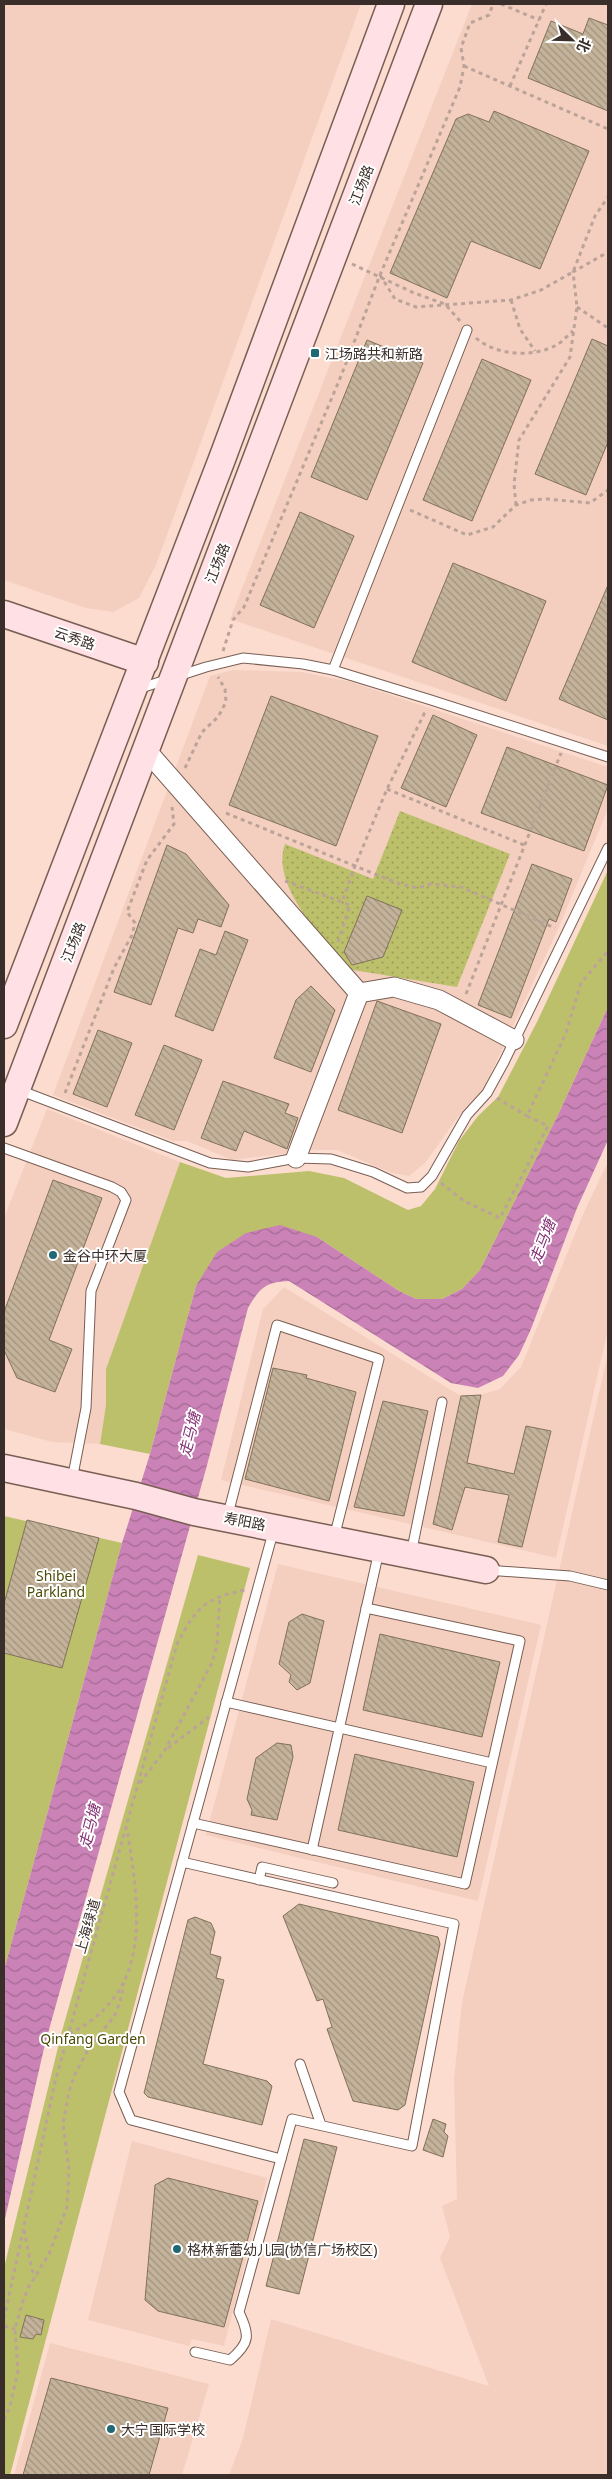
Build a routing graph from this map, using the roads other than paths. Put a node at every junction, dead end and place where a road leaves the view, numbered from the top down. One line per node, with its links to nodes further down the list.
1 (392, 4): 5 (main road)
2 (429, 4): 7 (main road, 江场路)
3 (467, 330): 6 (lane)
4 (4, 614): 5 (main road, 云秀路)
5 (145, 662): 8 (main road)
6 (333, 670): 7 (lane); 10 (lane)
7 (173, 679): 8 (lane); 9 (main road, 江场路)
8 (134, 690): 13 (main road)
9 (146, 750): 12 (street); 15 (main road, 江场路)
10 (608, 758)
11 (608, 848): 14 (lane)
12 (359, 993): 14 (street); 18 (street)
13 (4, 1025)
14 (514, 1040): 18 (lane)
15 (17, 1089): 16 (main road, 江场路); 18 (lane)
16 (4, 1123)
17 (4, 1148): 21 (lane)
18 (296, 1158)
19 (442, 1402): 26 (lane)
20 (4, 1468): 21 (main road, 寿阳路)
21 (71, 1482): 22 (main road, 寿阳路)
22 (227, 1518): 23 (main road, 寿阳路); 24 (lane)
23 (275, 1527): 24 (main road, 寿阳路); 30 (lane)
24 (334, 1539): 25 (main road, 寿阳路)
25 (380, 1548): 26 (main road, 寿阳路); 29 (lane)
26 (411, 1554): 27 (main road, 寿阳路)
27 (486, 1570): 28 (lane)
28 (608, 1585)
29 (366, 1608): 31 (lane); 32 (lane)
30 (226, 1702): 31 (lane); 33 (lane)
31 (339, 1728): 32 (lane); 34 (lane)
32 (492, 1762): 34 (lane)
33 (193, 1823): 34 (lane); 35 (lane)
34 (312, 1850)
35 (182, 1862): 36 (lane); 40 (lane)
36 (259, 1880): 37 (lane); 39 (lane)
37 (333, 1884)
38 (300, 2064): 39 (lane)
39 (321, 2125): 40 (lane)
40 (281, 2159): 41 (lane)
41 (194, 2352)

